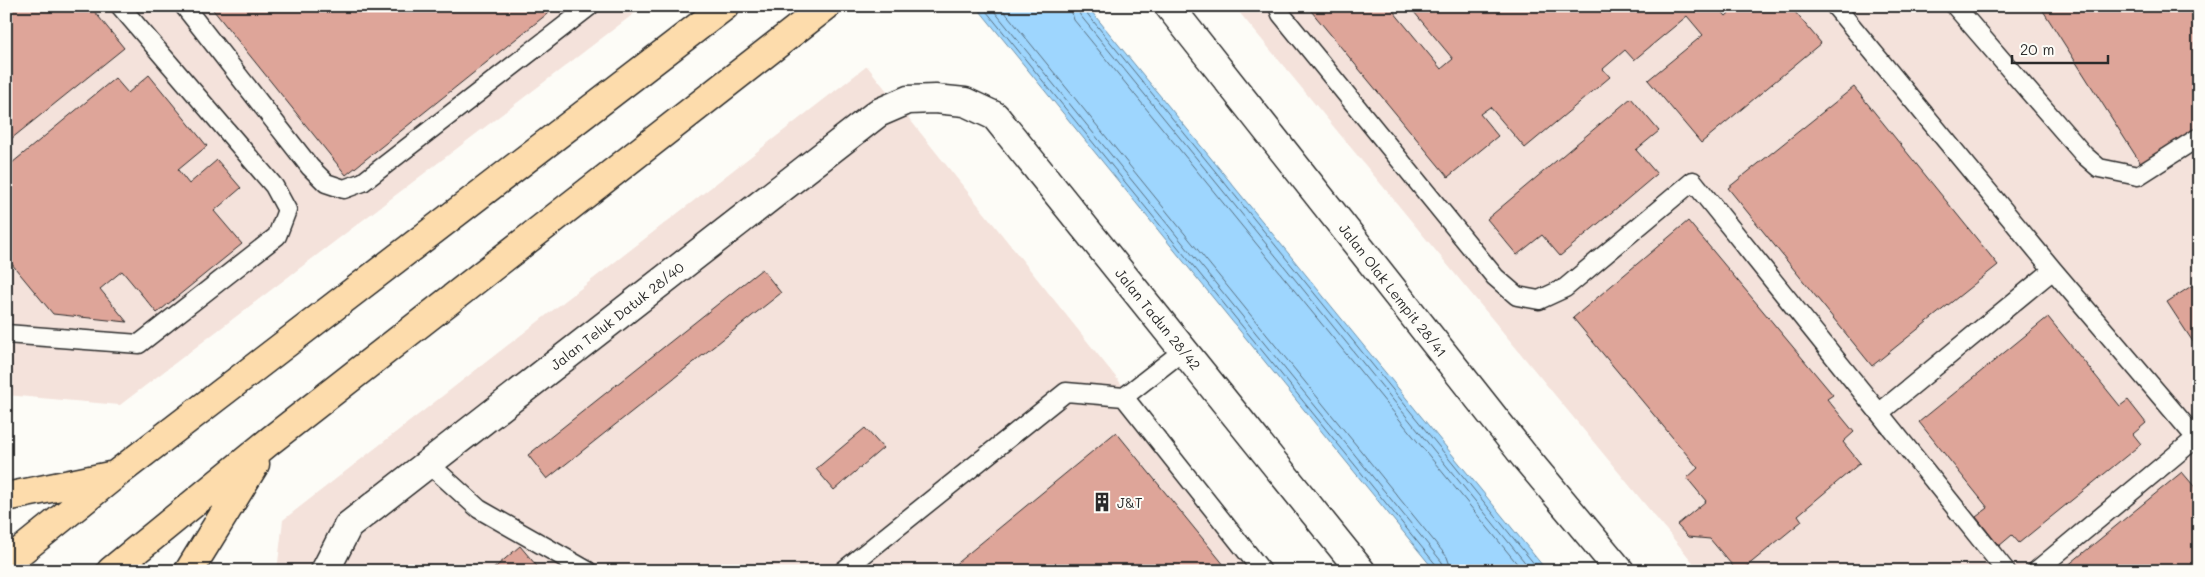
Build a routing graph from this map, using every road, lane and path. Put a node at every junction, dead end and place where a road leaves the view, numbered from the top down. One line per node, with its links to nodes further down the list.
1 (120, 6): 13 (lane)
2 (184, 6): 3 (lane)
3 (590, 6)
4 (725, 6): 20 (main road)
5 (826, 6): 18 (main road)
6 (1168, 6): 30 (street, Jalan Olak Lempit 28/41)
7 (1278, 6): 16 (lane)
8 (1835, 6): 12 (lane)
9 (1955, 6): 11 (lane)
10 (935, 99): 14 (street, Jalan Tadun 28/42); 19 (street, Jalan Teluk Datuk 28/40)
11 (2199, 137)
12 (2053, 270): 16 (lane); 17 (lane)
13 (6, 334)
14 (1184, 350): 15 (lane); 29 (street, Jalan Tadun 28/42)
15 (1124, 398): 27 (lane); 28 (lane)
16 (1879, 413): 31 (lane)
17 (2198, 439): 32 (lane)
18 (272, 440): 23 (main road); 24 (main road)
19 (428, 462): 25 (street, Jalan Teluk Datuk 28/40); 26 (lane)
20 (115, 475): 21 (main road); 22 (main road)
21 (6, 497)
22 (6, 563)
23 (111, 571)
24 (189, 571)
25 (325, 571)
26 (588, 571)
27 (843, 571)
28 (1262, 571)
29 (1361, 571)
30 (1620, 571)
31 (2006, 571)
32 (2036, 571)

